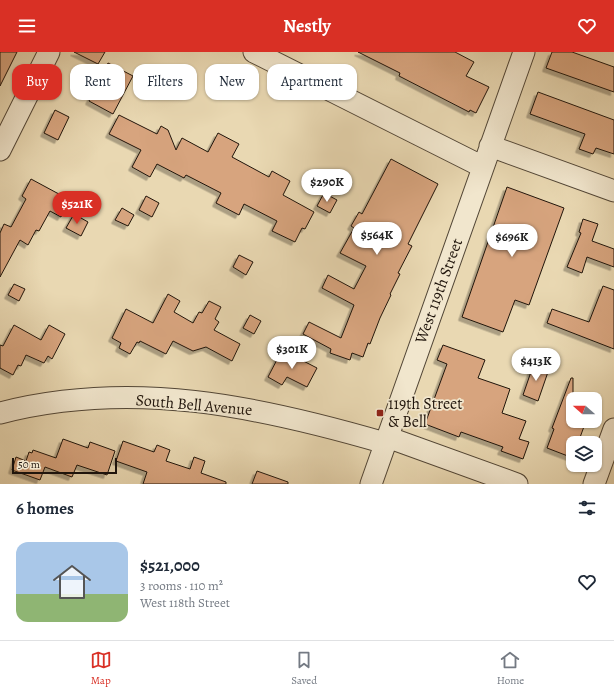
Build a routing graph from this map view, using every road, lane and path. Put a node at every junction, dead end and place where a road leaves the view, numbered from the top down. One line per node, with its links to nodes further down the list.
1 (49, 52): 5 (street)
2 (254, 52): 6 (street)
3 (524, 52): 4 (street, West 119th Street)
4 (490, 146): 6 (street, West 119th Street); 7 (street)
5 (0, 150)
6 (483, 167): 10 (street, West 119th Street)
7 (614, 191)
8 (0, 413): 10 (street, South Bell Avenue)
9 (614, 429): 13 (street)
10 (386, 440): 11 (street, West 119th Street); 12 (street, South Bell Avenue)
11 (371, 484)
12 (517, 484)
13 (594, 484)

